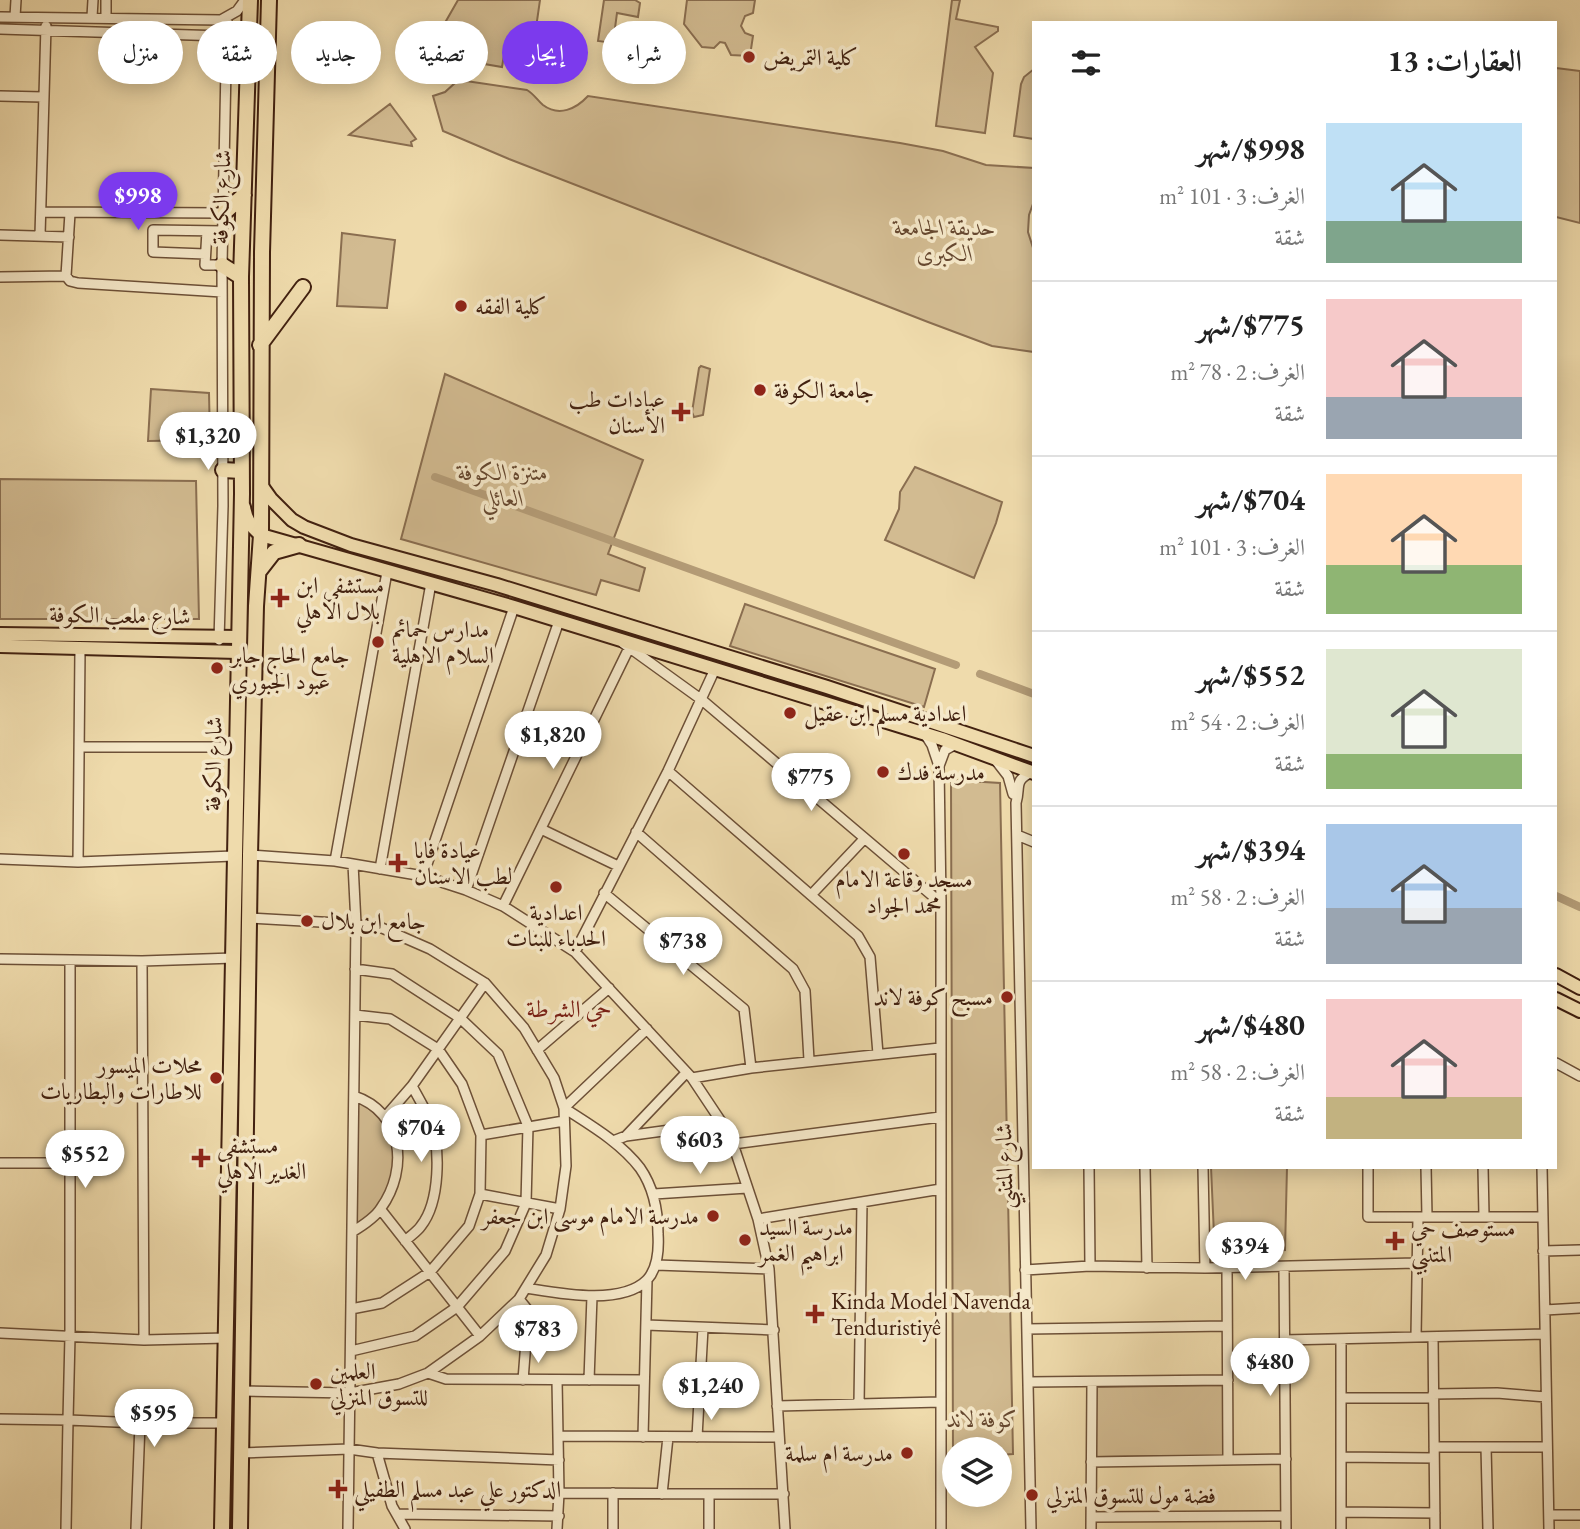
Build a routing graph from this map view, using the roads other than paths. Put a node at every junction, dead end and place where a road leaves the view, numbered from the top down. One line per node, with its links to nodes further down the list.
1 (16, 0): 7 (street)
2 (93, 0): 9 (street)
3 (106, 0): 10 (street)
4 (248, 0): 11 (street); 13 (highway, شارع الكوفة)
5 (269, 0): 26 (highway, شارع الكوفة)
6 (0, 17): 7 (street)
7 (15, 17): 8 (street)
8 (46, 17): 9 (street); 15 (street)
9 (92, 17): 10 (street)
10 (106, 17): 11 (street)
11 (227, 17): 12 (street)
12 (227, 21)
13 (248, 21)
14 (0, 29): 15 (street)
15 (46, 30): 16 (street); 20 (street)
16 (197, 34)
17 (227, 84): 24 (street)
18 (247, 84): 21 (highway, شارع الكوفة)
19 (0, 96): 20 (street)
20 (43, 97): 22 (street)
21 (244, 195): 24 (highway); 25 (highway, شارع الكوفة)
22 (41, 212): 23 (street); 30 (street)
23 (70, 213): 24 (street); 31 (street)
24 (224, 213): 28 (street)
25 (243, 214): 26 (highway); 32 (highway, شارع الكوفة)
26 (262, 214): 33 (highway, شارع الكوفة)
27 (206, 231): 28 (street); 34 (street); 34 (street)
28 (223, 231): 35 (street)
29 (0, 235): 30 (street)
30 (40, 236): 31 (street)
31 (69, 237): 36 (street)
32 (241, 251): 33 (highway); 38 (highway, شارع الكوفة)
33 (262, 252): 41 (highway, شارع الكوفة)
34 (205, 254): 35 (street)
35 (222, 265): 38 (highway); 40 (street)
36 (66, 276): 37 (street); 40 (street)
37 (0, 277)
38 (240, 277): 43 (highway, شارع الكوفة)
39 (303, 287): 41 (highway)
40 (222, 292): 42 (street)
41 (260, 345): 44 (highway, شارع الكوفة)
42 (223, 470): 43 (highway); 59 (street)
43 (241, 471): 45 (highway, شارع الكوفة)
44 (261, 485): 46 (highway, شارع الكوفة); 47 (main road)
45 (242, 494): 46 (main road); 55 (highway, شارع الكوفة)
46 (261, 535): 48 (main road); 50 (highway, شارع الكوفة)
47 (328, 537): 49 (main road); 62 (main road)
48 (299, 545): 49 (main road); 50 (highway)
49 (321, 553): 51 (main road)
50 (260, 572): 53 (highway, شارع الكوفة)
51 (387, 572): 52 (main road); 89 (street)
52 (431, 583): 54 (main road); 93 (street)
53 (256, 606): 55 (highway); 86 (highway, شارع الكوفة)
54 (514, 607): 56 (main road); 94 (street)
55 (239, 611): 58 (highway, شارع الكوفة)
56 (559, 621): 60 (main road); 95 (street)
57 (0, 634): 59 (main road, شارع ملعب الكوفة)
58 (239, 637): 59 (main road, شارع ملعب الكوفة); 66 (highway, شارع الكوفة)
59 (220, 638): 65 (street)
60 (618, 639): 63 (street); 67 (main road)
61 (0, 646): 64 (main road, شارع ملعب الكوفة)
62 (690, 646): 67 (main road); 74 (main road)
63 (629, 648): 69 (street); 81 (street)
64 (80, 649): 65 (main road, شارع ملعب الكوفة); 72 (street)
65 (219, 652): 66 (main road, شارع ملعب الكوفة)
66 (238, 652): 73 (highway, شارع الكوفة)
67 (687, 660): 68 (main road)
68 (715, 669): 69 (street); 70 (main road)
69 (702, 700): 77 (street); 84 (street)
70 (925, 734): 71 (main road); 76 (street)
71 (956, 744): 75 (main road); 76 (street)
72 (80, 747): 73 (street); 90 (street)
73 (236, 747): 87 (highway, شارع الكوفة)
74 (1032, 755)
75 (993, 758): 78 (main road); 80 (street, شارع المتنبي)
76 (939, 766): 98 (street)
77 (668, 771): 82 (street); 97 (street)
78 (1032, 772)
79 (1032, 772): 80 (street, شارع المتنبي)
80 (1016, 803): 83 (street, شارع المتنبي)
81 (541, 829): 92 (street); 99 (street)
82 (636, 832): 92 (street); 121 (street)
83 (1017, 835): 85 (street); 124 (street, شارع المتنبي)
84 (864, 839): 97 (street); 98 (street)
85 (1032, 841)
86 (250, 855): 89 (street); 100 (highway, شارع الكوفة)
87 (234, 856): 90 (street); 103 (highway, شارع الكوفة)
88 (0, 859): 90 (street)
89 (335, 861): 91 (street)
90 (78, 862)
91 (353, 864): 93 (street); 101 (street)
92 (618, 866): 96 (street)
93 (380, 869): 94 (street)
94 (423, 876): 95 (street)
95 (466, 890): 99 (street)
96 (604, 893): 102 (street); 125 (street)
97 (812, 894): 120 (street)
98 (941, 903): 117 (street)
99 (503, 906): 102 (street)
100 (249, 918): 101 (street); 143 (highway, شارع الكوفة)
101 (356, 924): 107 (street); 109 (street)
102 (575, 952): 110 (street)
103 (234, 958): 106 (street); 138 (highway, شارع الكوفة)
104 (0, 959): 105 (street)
105 (70, 960): 106 (street); 145 (street)
106 (142, 961): 202 (street)
107 (355, 969): 114 (street); 115 (street)
108 (1557, 976): 111 (main road)
109 (485, 983): 115 (street); 119 (street)
110 (609, 988): 116 (street); 119 (street)
111 (1580, 988)
112 (1557, 1000): 113 (main road)
113 (1580, 1011)
114 (355, 1015): 118 (street); 129 (street)
115 (460, 1018): 118 (street); 137 (street)
116 (647, 1029): 126 (street); 130 (street)
117 (940, 1048): 120 (street); 132 (street)
118 (438, 1049): 128 (street); 139 (street)
119 (537, 1049): 130 (street)
120 (878, 1054): 121 (street)
121 (809, 1060): 125 (street)
122 (1557, 1064): 127 (street)
123 (1032, 1065): 124 (street)
124 (1022, 1066): 135 (street, شارع المتنبي)
125 (751, 1068): 126 (street)
126 (689, 1076): 136 (street); 140 (street)
127 (1580, 1076)
128 (412, 1086): 131 (street); 168 (street)
129 (354, 1096): 131 (street); 167 (street)
130 (564, 1108): 133 (street); 141 (street)
131 (386, 1116): 161 (street)
132 (940, 1117): 142 (street); 154 (street)
133 (564, 1121): 137 (street); 160 (street)
134 (1032, 1121): 135 (street)
135 (1022, 1122): 179 (street, شارع المتنبي)
136 (722, 1123): 140 (street); 142 (street)
137 (528, 1126): 139 (street); 159 (street)
138 (231, 1135): 143 (highway); 157 (highway, شارع الكوفة)
139 (481, 1135): 155 (street)
140 (626, 1136): 141 (street)
141 (613, 1141): 156 (street)
142 (733, 1144): 153 (street)
143 (247, 1160): 165 (highway, شارع الكوفة)
144 (0, 1163): 145 (street)
145 (70, 1163): 196 (street)
146 (1089, 1169): 173 (street)
147 (1145, 1169): 175 (street)
148 (1203, 1169): 176 (street)
149 (1368, 1169): 163 (street)
150 (1426, 1169): 163 (street)
151 (1483, 1169): 162 (street)
152 (1542, 1169): 164 (street)
153 (747, 1188): 156 (street); 166 (street)
154 (941, 1189): 158 (street); 218 (street)
155 (480, 1194): 159 (street); 180 (street)
156 (654, 1194): 172 (street)
157 (230, 1199): 165 (highway); 200 (highway, شارع الكوفة)
158 (862, 1202): 166 (street); 219 (street)
159 (526, 1203): 160 (street); 185 (street)
160 (560, 1209): 182 (street)
161 (381, 1210): 167 (street); 168 (street)
162 (1484, 1216): 163 (street); 164 (street)
163 (1422, 1217): 171 (street)
164 (1542, 1217): 170 (street)
165 (246, 1219): 213 (highway, شارع الكوفة)
166 (758, 1219): 178 (street)
167 (352, 1232): 187 (street)
168 (405, 1241): 180 (street)
169 (1580, 1250): 170 (street)
170 (1543, 1251): 188 (street)
171 (1416, 1263): 174 (street); 198 (street)
172 (656, 1265): 178 (street); 181 (street)
173 (1090, 1266): 175 (street); 179 (street)
174 (1284, 1267): 177 (street); 203 (street)
175 (1147, 1268): 176 (street)
176 (1205, 1268): 177 (street)
177 (1227, 1268): 190 (street)
178 (769, 1269): 193 (street)
179 (1025, 1270): 192 (street, شارع المتنبي)
180 (430, 1272): 185 (street); 187 (street)
181 (647, 1280): 183 (street); 189 (street)
182 (526, 1288): 183 (street); 184 (street)
183 (592, 1296): 208 (street)
184 (519, 1298): 197 (street); 206 (street)
185 (457, 1307): 197 (street); 204 (street)
186 (1580, 1308): 188 (street)
187 (351, 1309): 204 (street)
188 (1545, 1310): 195 (street)
189 (646, 1325): 191 (street); 209 (street)
190 (1227, 1326): 192 (street); 210 (street)
191 (704, 1328): 193 (street); 228 (street)
192 (1027, 1329): 211 (street, شارع المتنبي)
193 (774, 1330): 220 (street)
194 (0, 1333): 196 (street)
195 (1545, 1334): 199 (street); 216 (street)
196 (70, 1336): 202 (street); 222 (street)
197 (480, 1336): 205 (street)
198 (1416, 1337): 199 (street); 201 (street)
199 (1433, 1337): 215 (street)
200 (226, 1338): 202 (street); 224 (highway, شارع الكوفة)
201 (1341, 1339): 203 (street); 217 (street)
202 (144, 1340)
203 (1284, 1340): 237 (street)
204 (351, 1351): 214 (street)
205 (428, 1373): 206 (street); 214 (street)
206 (523, 1380): 207 (street)
207 (557, 1380): 208 (street); 225 (street)
208 (589, 1380): 209 (street)
209 (644, 1380): 226 (street)
210 (1228, 1380): 212 (street); 239 (street)
211 (1028, 1382): 212 (street); 265 (street, شارع المتنبي)
212 (1092, 1382): 240 (street)
213 (241, 1391): 214 (street); 235 (highway, شارع الكوفة)
214 (350, 1393): 232 (street)
215 (1433, 1396): 216 (street); 217 (street); 234 (street)
216 (1546, 1397): 231 (street)
217 (1341, 1398): 236 (street)
218 (941, 1402): 219 (street); 264 (street)
219 (859, 1404): 220 (street)
220 (777, 1406): 229 (street)
221 (0, 1419): 222 (street)
222 (68, 1419): 223 (street); 254 (street)
223 (140, 1423): 224 (street); 255 (street)
224 (225, 1423): 256 (highway, شارع الكوفة)
225 (558, 1436): 226 (street); 238 (street)
226 (643, 1437): 227 (street)
227 (667, 1437): 228 (street); 243 (street)
228 (697, 1437): 229 (street)
229 (779, 1437): 244 (street)
230 (1486, 1447): 231 (street); 234 (street); 270 (street)
231 (1546, 1447): 249 (street)
232 (349, 1449): 233 (street); 235 (street); 258 (street)
233 (377, 1452): 238 (street); 248 (street)
234 (1434, 1452): 236 (street); 247 (street)
235 (240, 1453): 257 (highway, شارع الكوفة)
236 (1341, 1457): 246 (street)
237 (1286, 1458): 239 (street); 252 (street)
238 (559, 1460): 241 (street)
239 (1228, 1460): 240 (street)
240 (1091, 1462): 253 (street)
241 (559, 1493): 242 (street); 251 (street)
242 (613, 1493): 243 (street); 261 (street)
243 (662, 1494): 245 (street)
244 (784, 1494): 245 (street); 263 (street)
245 (709, 1495): 262 (street)
246 (1341, 1512): 247 (street); 268 (street)
247 (1435, 1513): 269 (street)
248 (397, 1514): 251 (street); 259 (street)
249 (1549, 1515): 250 (street); 271 (street)
250 (1580, 1515)
251 (559, 1516): 260 (street)
252 (1286, 1516): 253 (street); 267 (street)
253 (1091, 1517): 266 (street)
254 (66, 1529)
255 (136, 1529)
256 (222, 1529)
257 (240, 1529)
258 (348, 1529)
259 (405, 1529)
260 (556, 1529)
261 (613, 1529)
262 (709, 1529)
263 (785, 1529)
264 (941, 1529)
265 (1031, 1529)
266 (1091, 1529)
267 (1286, 1529)
268 (1341, 1529)
269 (1435, 1529)
270 (1488, 1529)
271 (1549, 1529)

